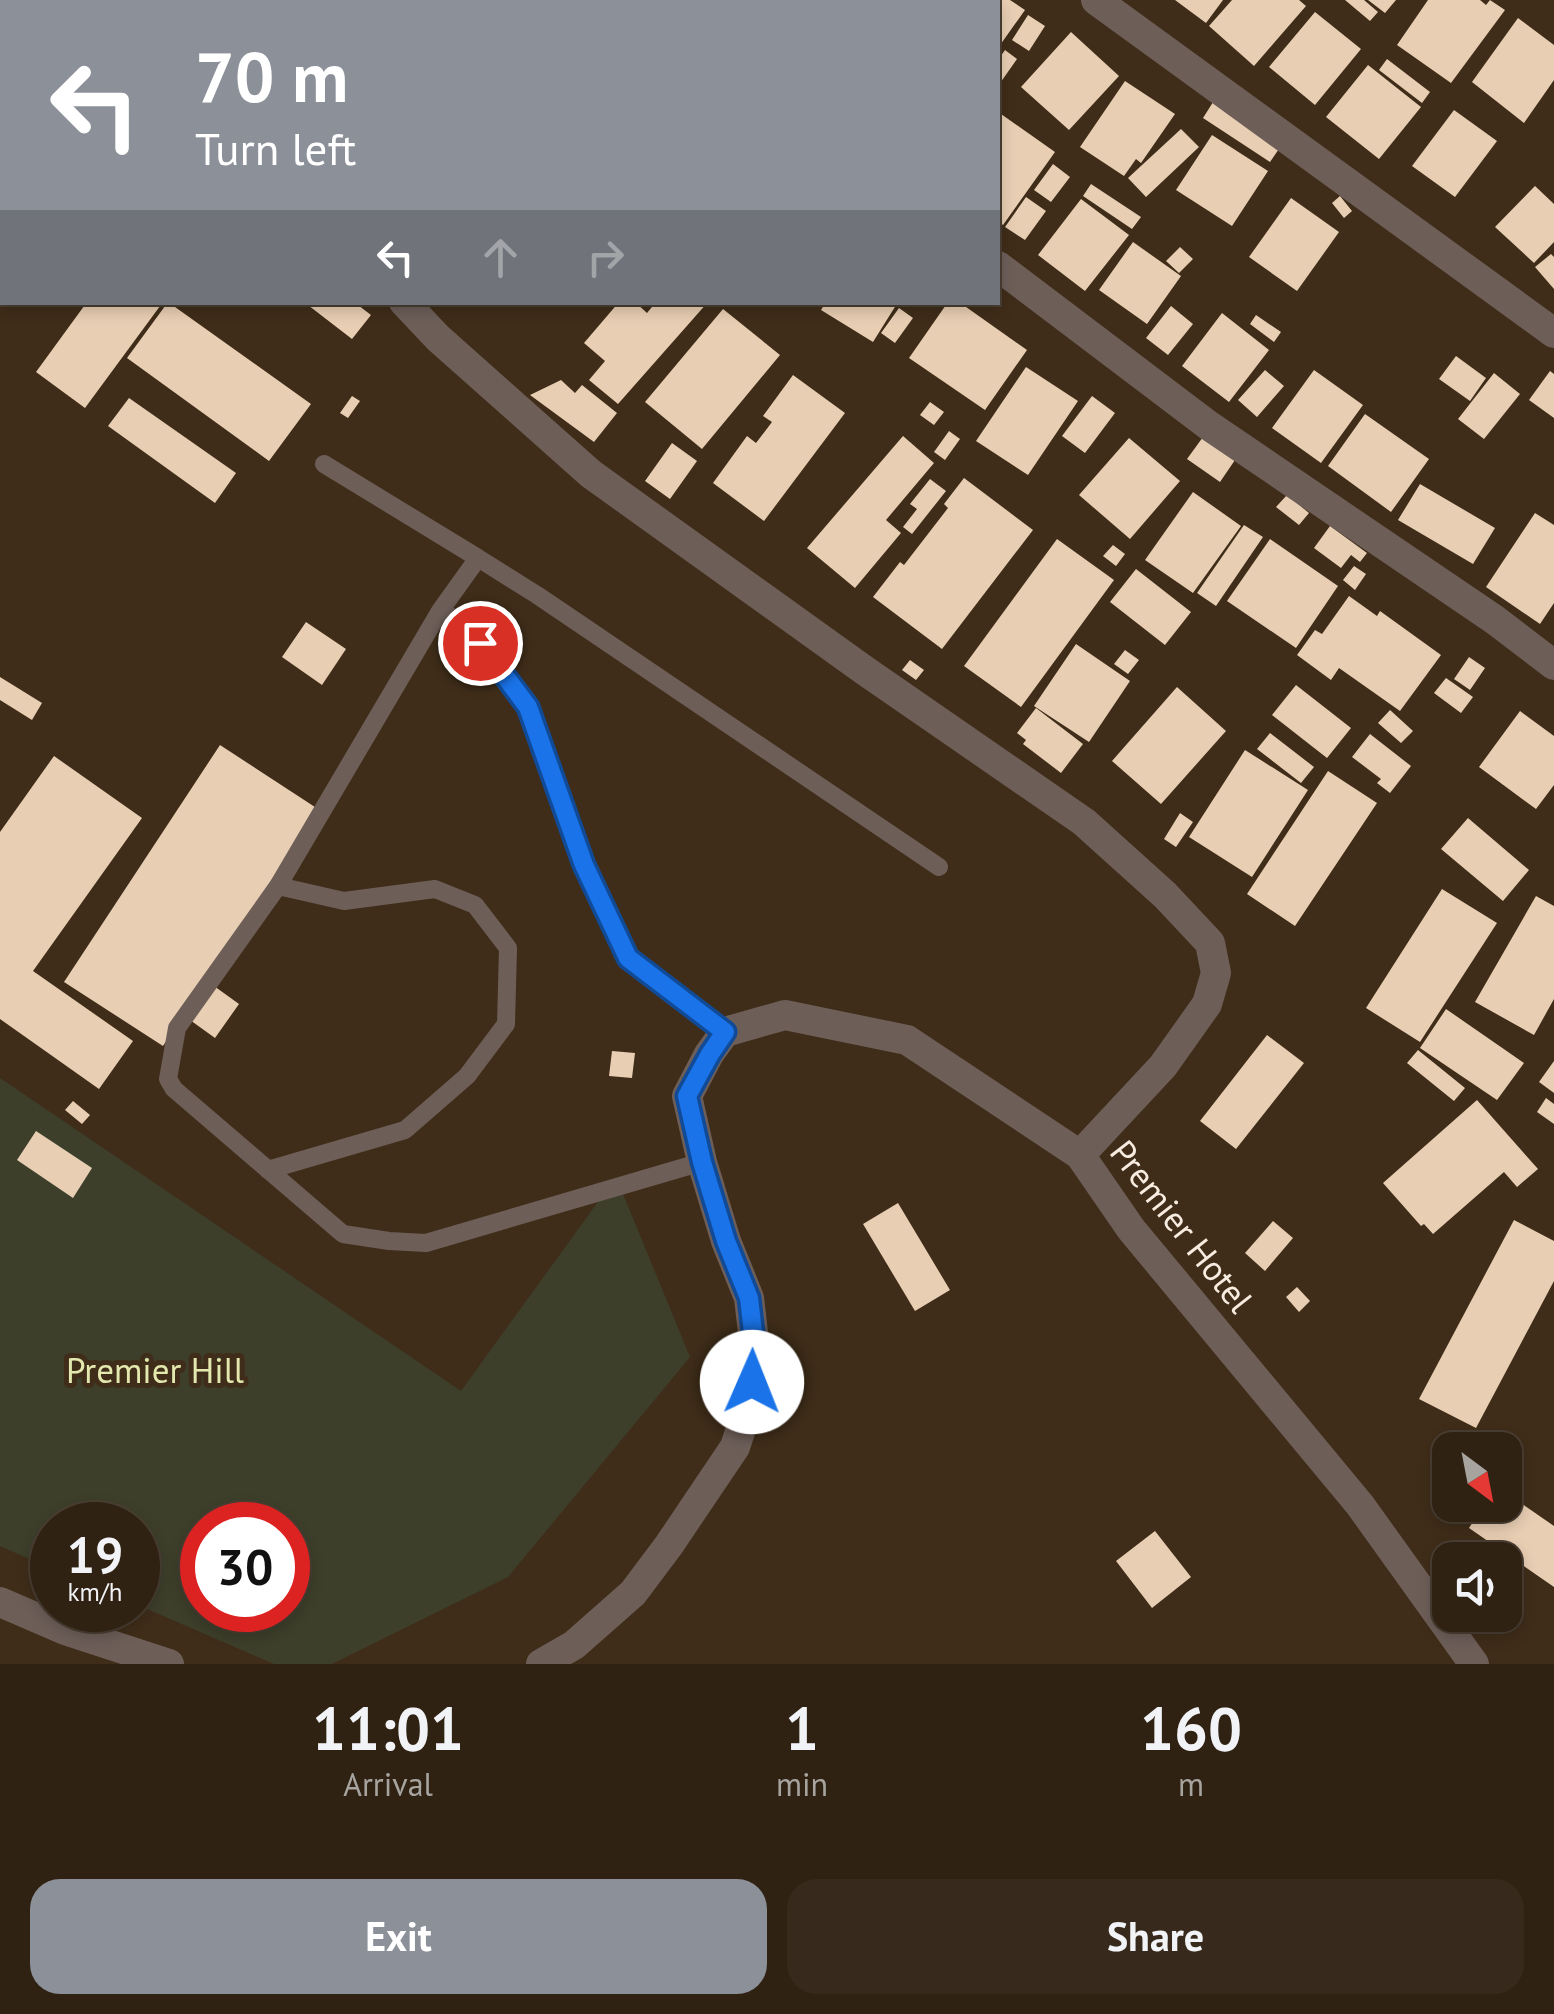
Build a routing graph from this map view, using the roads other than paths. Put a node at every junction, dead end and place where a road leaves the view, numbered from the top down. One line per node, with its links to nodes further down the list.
1 (1096, 0): 4 (street)
2 (1000, 268): 8 (street)
3 (407, 305): 12 (street)
4 (1554, 332)
5 (324, 464): 6 (lane)
6 (478, 558): 7 (lane); 9 (lane)
7 (440, 611): 10 (lane); 11 (lane)
8 (1554, 666)
9 (939, 867)
10 (278, 886): 14 (lane); 14 (lane)
11 (725, 1032): 12 (street, Premier Hotel); 13 (street)
12 (1080, 1154): 18 (street, Premier Hotel)
13 (702, 1162): 14 (lane); 17 (street)
14 (268, 1170)
15 (0, 1602): 16 (street)
16 (169, 1664)
17 (541, 1664)
18 (1474, 1664)

